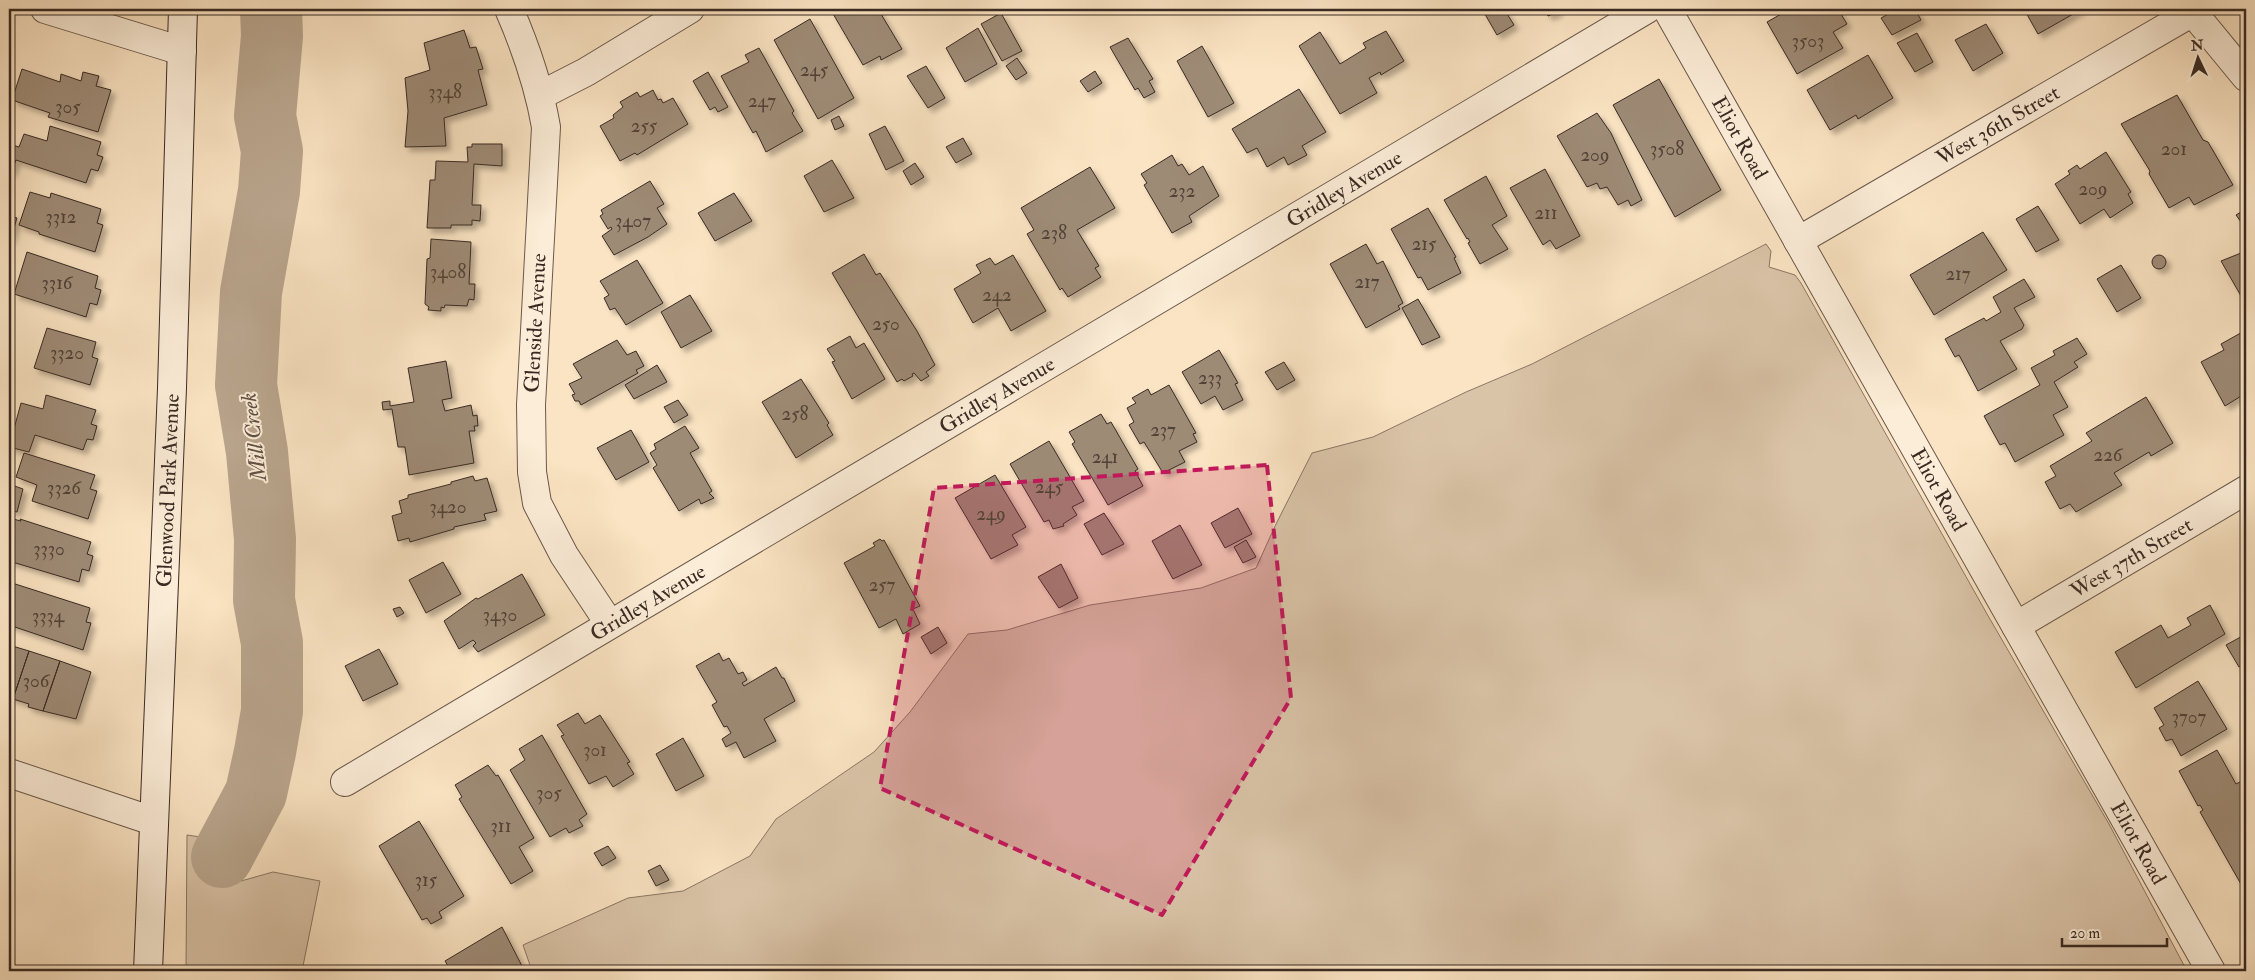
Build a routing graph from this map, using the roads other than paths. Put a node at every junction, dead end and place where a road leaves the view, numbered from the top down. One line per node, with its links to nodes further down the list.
1 (46, 9): 8 (street)
2 (183, 9): 8 (street, Glenwood Park Avenue)
3 (509, 9): 10 (street, Glenside Avenue)
4 (690, 9): 10 (street)
5 (1647, 9): 13 (street, Gridley Avenue)
6 (1667, 9): 11 (street, Eliot Road)
7 (2193, 10): 9 (street); 11 (street, West 36th Street)
8 (182, 51): 17 (street, Glenwood Park Avenue)
9 (2246, 77)
10 (540, 95): 13 (street, Glenside Avenue)
11 (1798, 241): 14 (street, Eliot Road)
12 (2246, 490): 14 (street, West 37th Street)
13 (609, 624): 16 (street, Gridley Avenue)
14 (2016, 626): 19 (street, Eliot Road)
15 (9, 774): 17 (street)
16 (345, 782)
17 (154, 821): 18 (street, Glenwood Park Avenue)
18 (148, 971)
19 (2211, 971)

